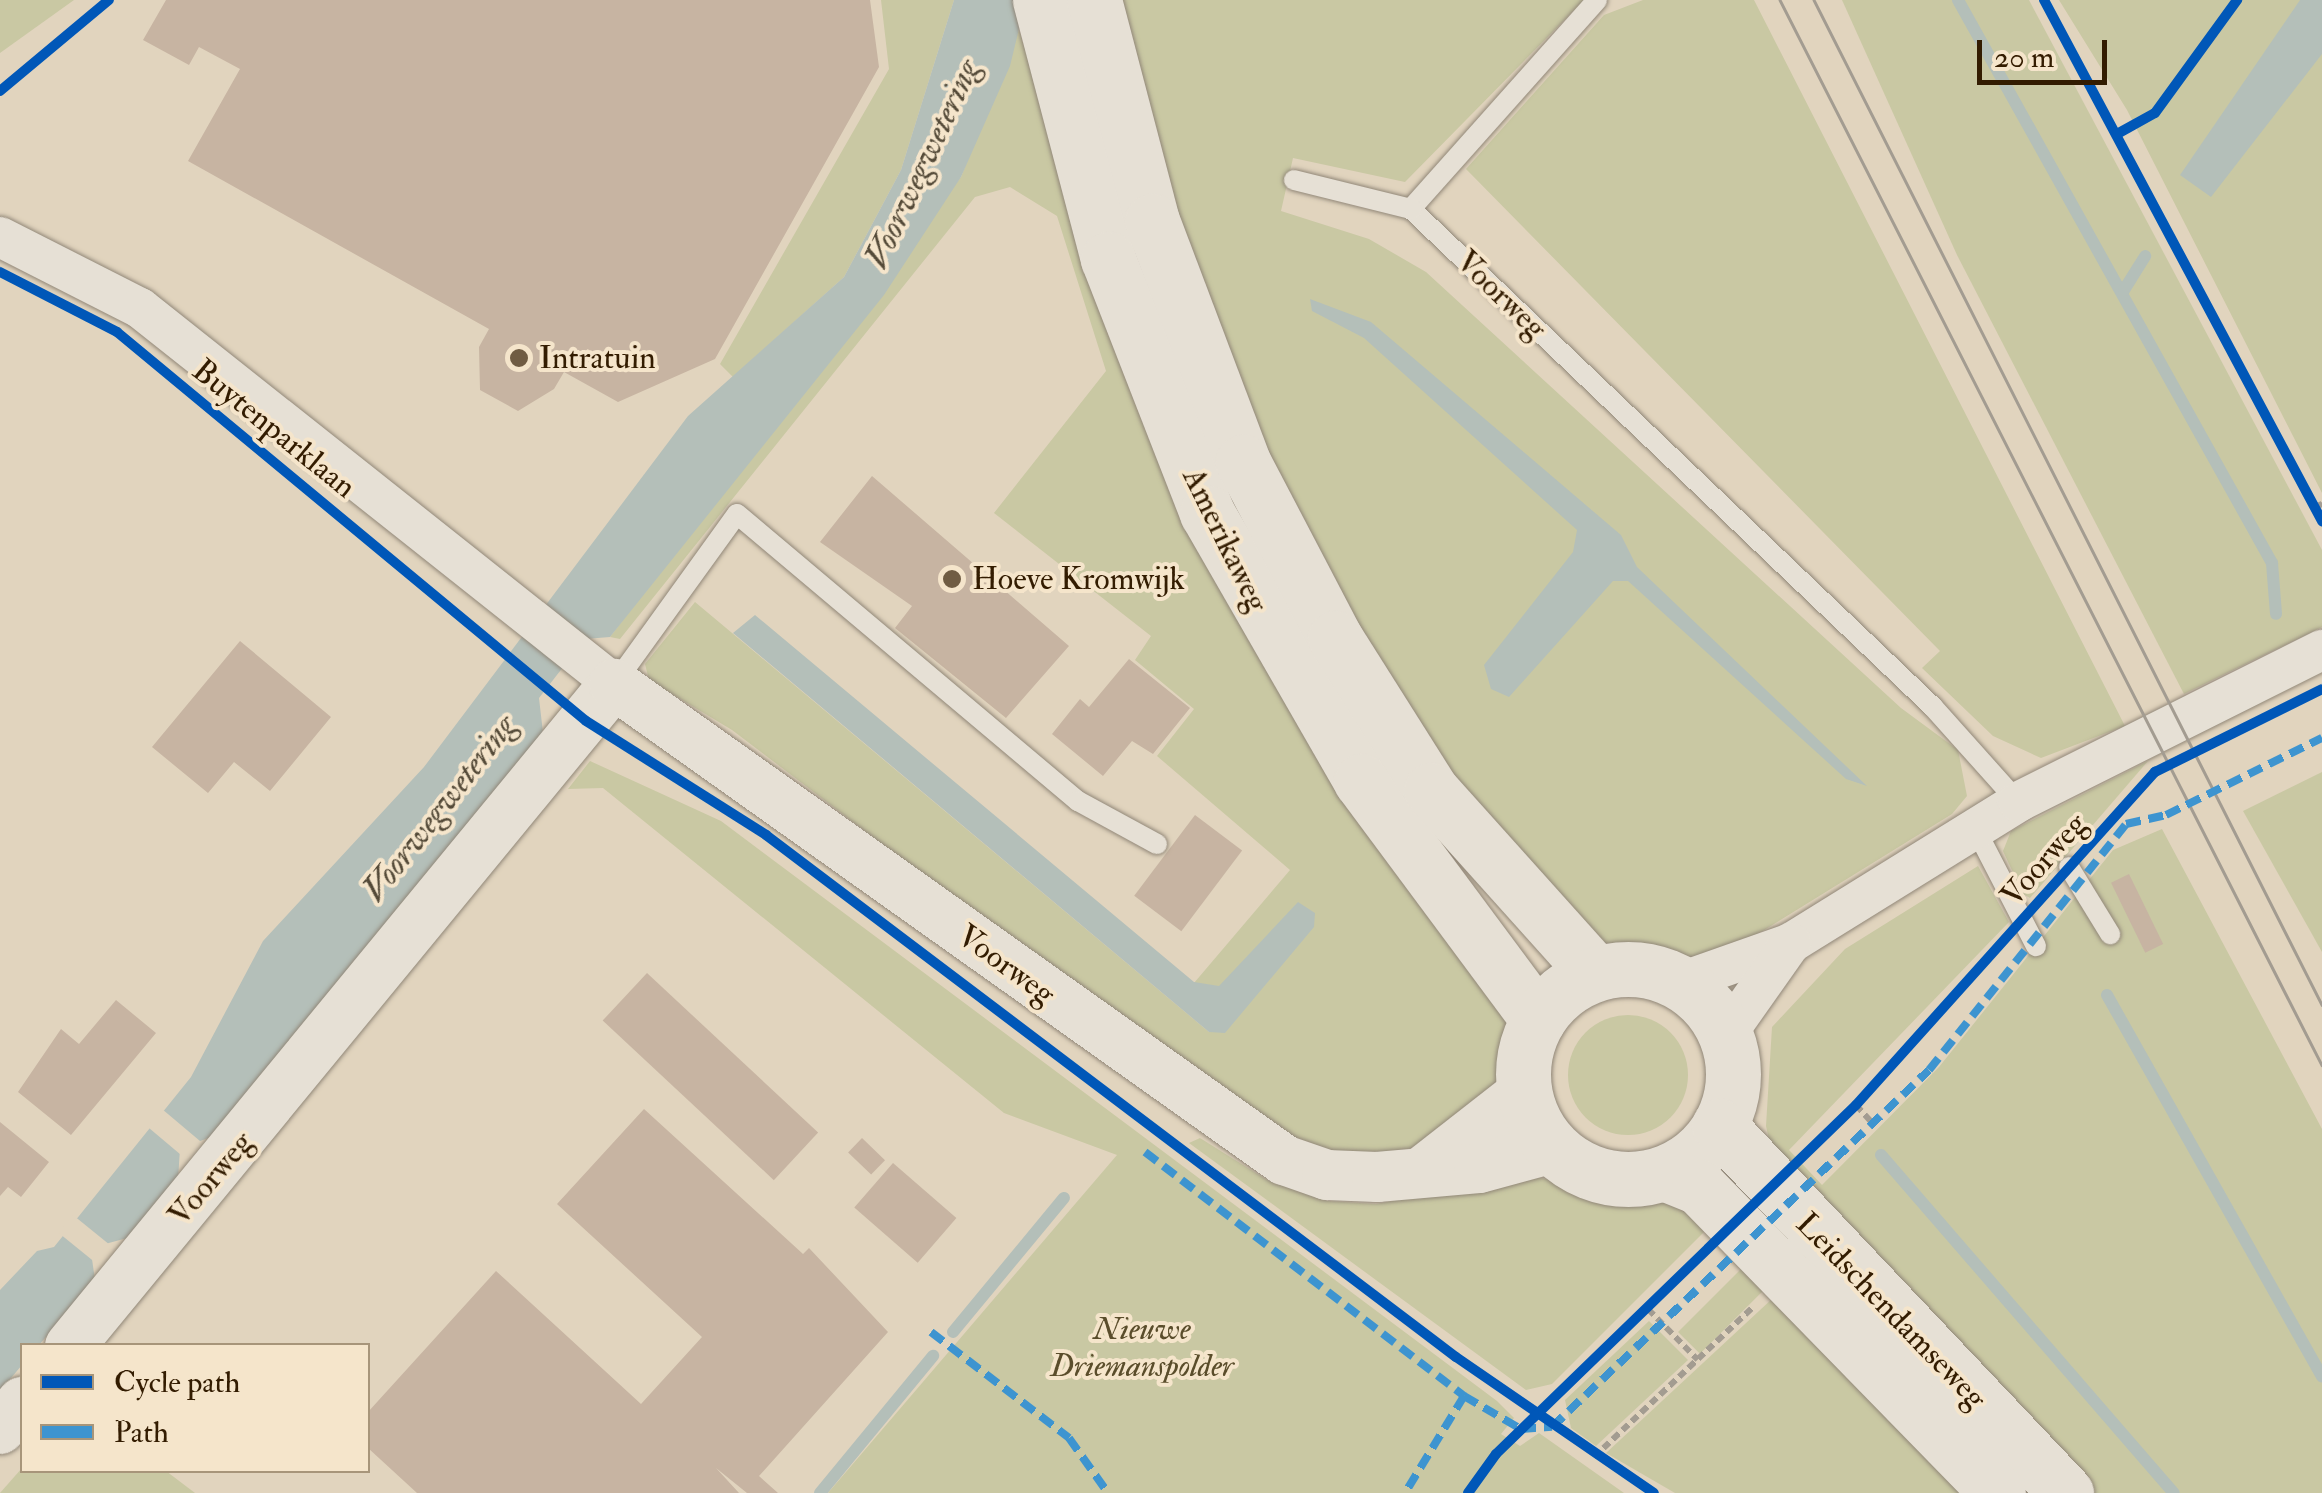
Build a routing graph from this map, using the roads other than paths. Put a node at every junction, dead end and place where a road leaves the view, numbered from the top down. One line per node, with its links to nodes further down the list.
1 (1094, 0): 16 (main road, Amerikaweg)
2 (1597, 0): 5 (lane)
3 (1045, 17): 18 (main road, Amerikaweg)
4 (1294, 180): 5 (lane, Voorweg)
5 (1411, 210): 9 (lane, Voorweg)
6 (0, 238): 8 (street, Buytenparklaan)
7 (2322, 650): 9 (street, Voorweg)
8 (606, 680): 11 (lane, Voorweg); 23 (street, Voorweg); 25 (street, Voorweg)
9 (2018, 802): 10 (street, Voorweg)
10 (1975, 828): 14 (street, Voorweg); 15 (lane)
11 (1157, 844)
12 (2070, 867): 13 (lane)
13 (2110, 934)
14 (1791, 943): 17 (street, Voorweg); 19 (street, Voorweg)
15 (2036, 946)
16 (1595, 973): 17 (main road); 18 (main road)
17 (1681, 982): 19 (main road)
18 (1538, 1018): 20 (main road)
19 (1726, 1035): 21 (main road)
20 (1524, 1092): 22 (main road); 23 (street)
21 (1719, 1126): 24 (main road); 29 (main road, Leidschendamseweg)
22 (1553, 1148): 23 (street, Voorweg); 24 (main road)
23 (1423, 1172)
24 (1664, 1173): 28 (main road, Leidschendamseweg)
25 (72, 1343)
26 (20, 1404): 27 (street)
27 (0, 1429)
28 (1998, 1493)
29 (2066, 1493)

